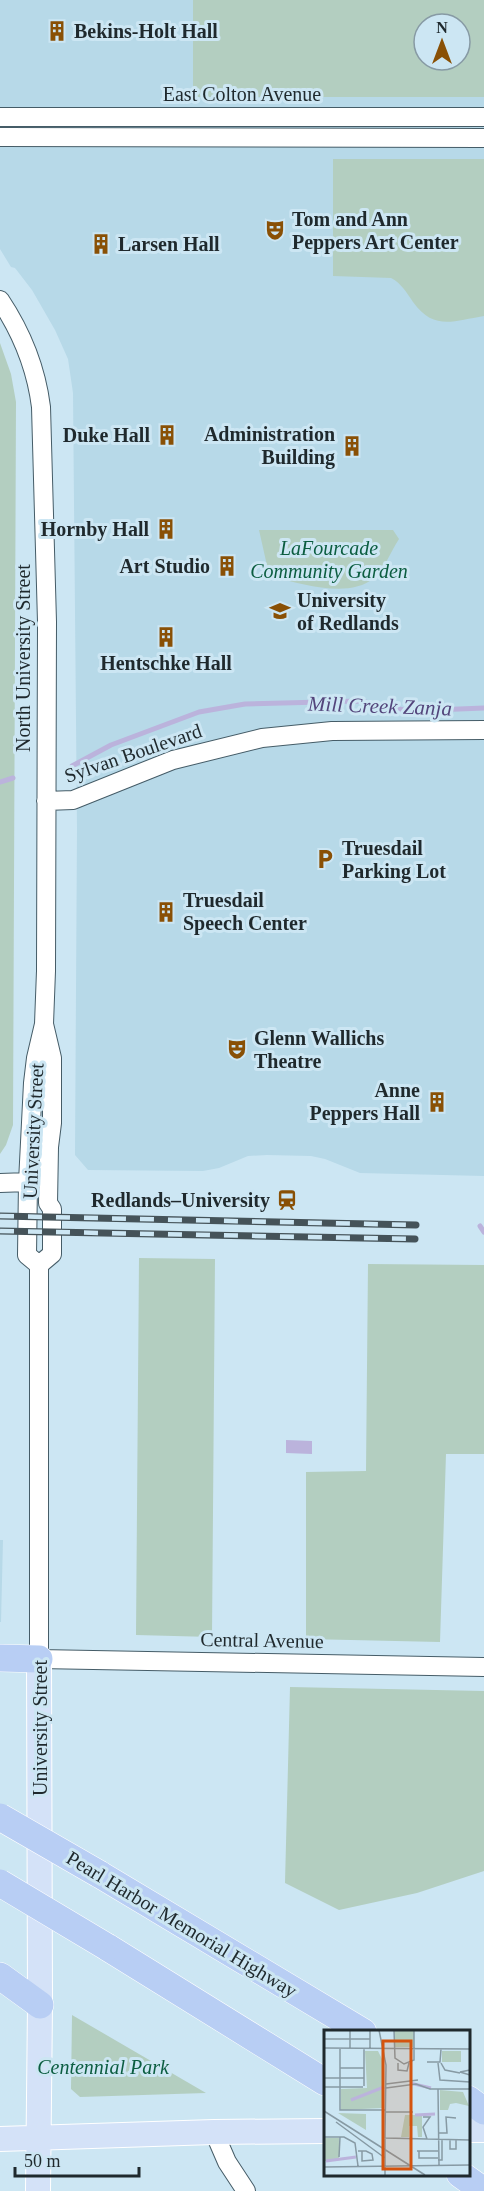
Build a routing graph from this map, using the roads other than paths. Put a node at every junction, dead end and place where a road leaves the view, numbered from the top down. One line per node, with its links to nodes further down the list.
1 (0, 117): 2 (street, East Colton Avenue)
2 (484, 117)
3 (0, 137): 4 (street)
4 (484, 138)
5 (0, 300): 7 (street, North University Street)
6 (484, 730): 7 (street, Sylvan Boulevard)
7 (46, 801): 8 (street, North University Street)
8 (44, 1024): 9 (street, University Street); 11 (street, University Street)
9 (28, 1182): 10 (street); 11 (street, University Street)
10 (0, 1183)
11 (39, 1265): 13 (street, University Street)
12 (0, 1658): 13 (highway)
13 (39, 1659): 14 (street, Central Avenue); 18 (main road, University Street)
14 (484, 1667)
15 (0, 1817): 19 (highway, Pearl Harbor Memorial Highway, bridge)
16 (0, 1883): 20 (highway, bridge)
17 (0, 1976): 18 (highway)
18 (40, 2005): 25 (main road, University Street)
19 (360, 2030)
20 (319, 2078)
21 (469, 2100): 22 (highway)
22 (484, 2111)
23 (324, 2131): 24 (main road)
24 (214, 2132): 25 (main road); 28 (street)
25 (38, 2138): 26 (main road); 27 (main road, University Street)
26 (0, 2139)
27 (38, 2191)
28 (246, 2191)

